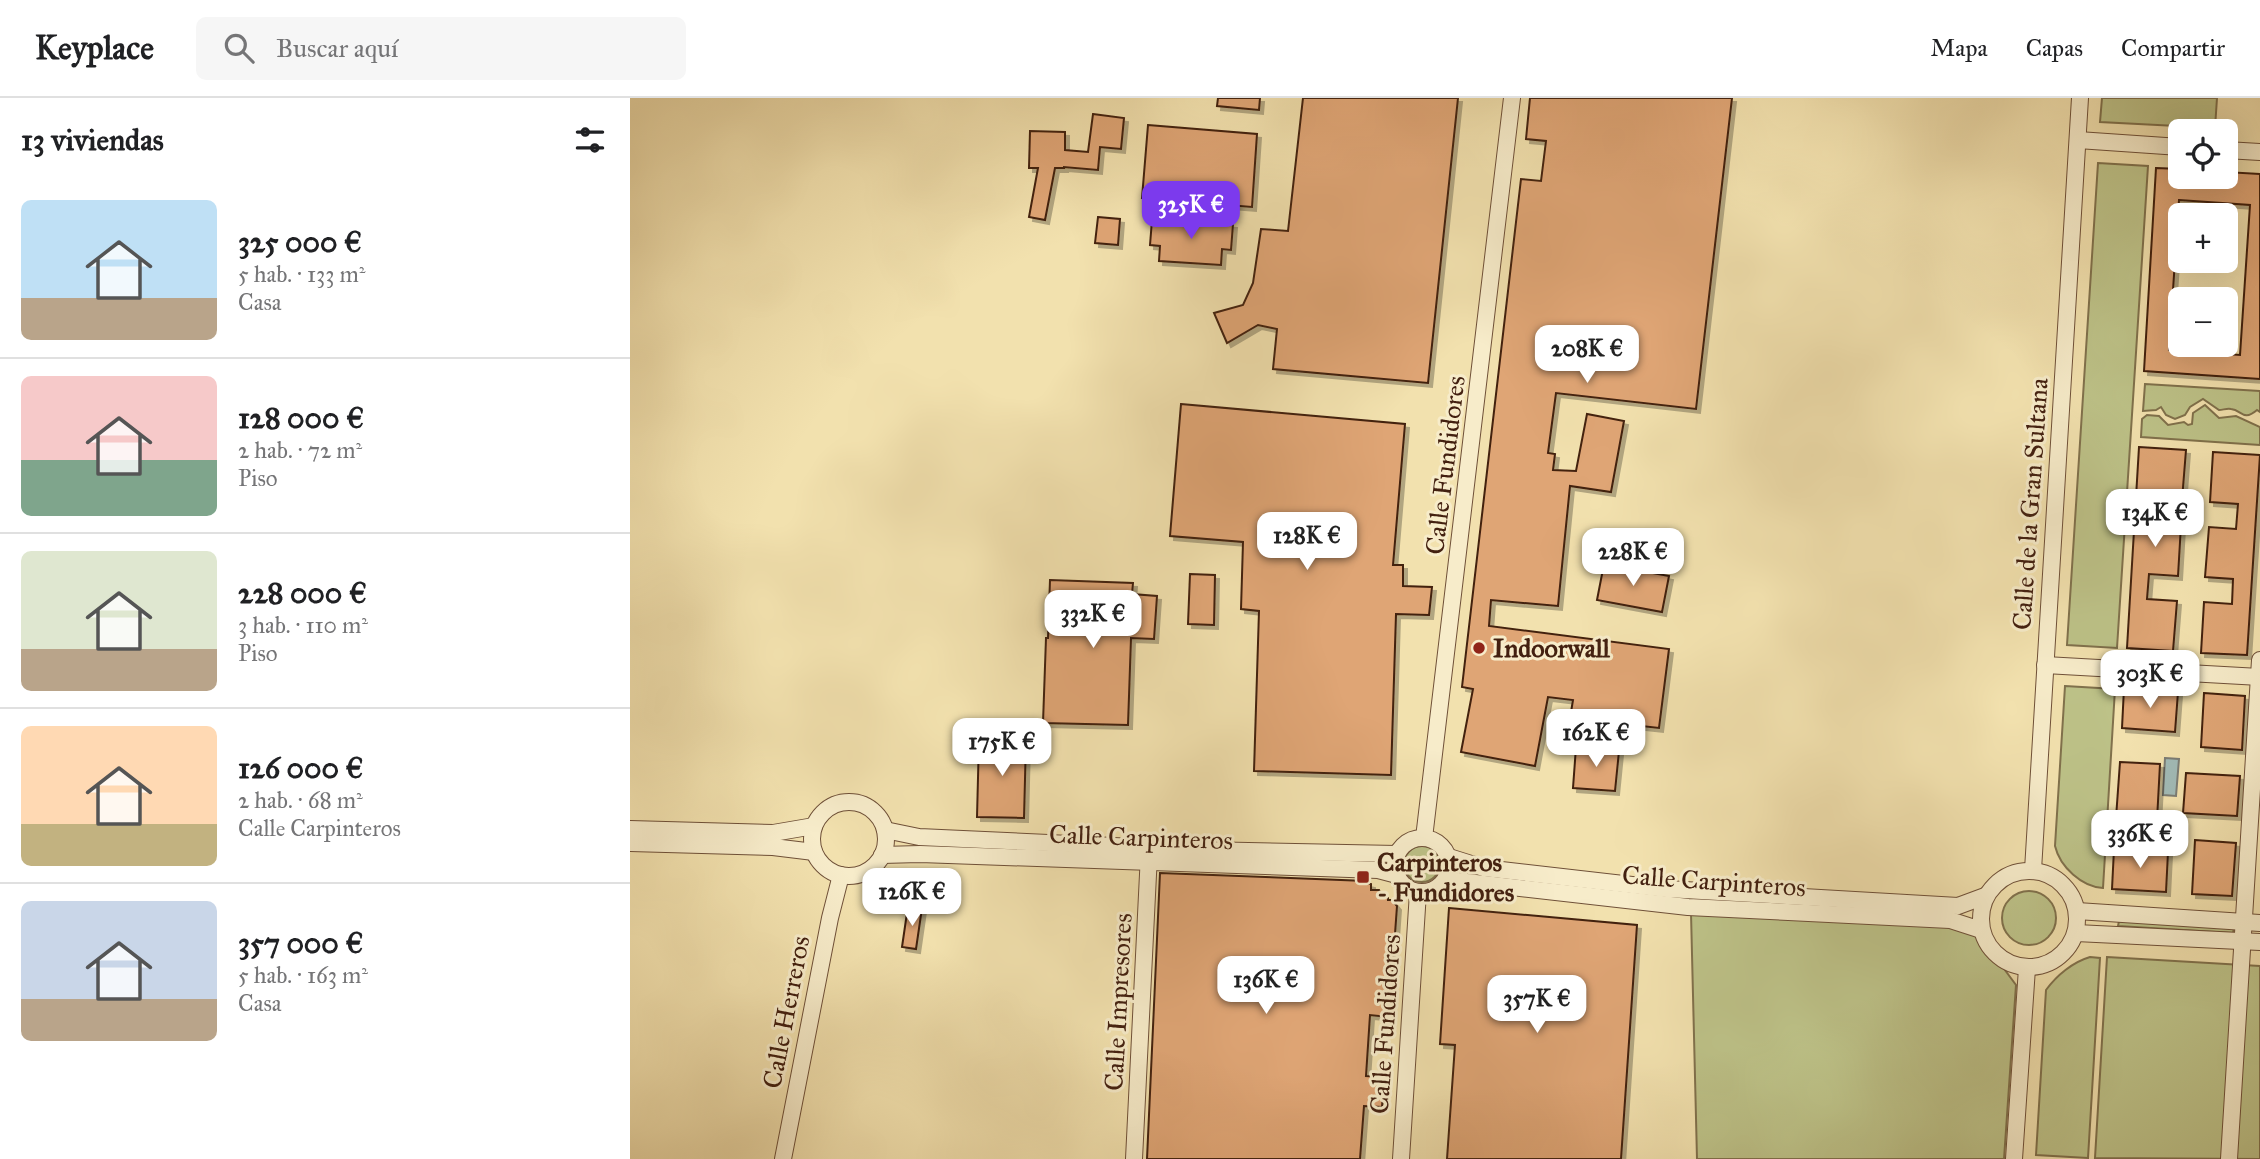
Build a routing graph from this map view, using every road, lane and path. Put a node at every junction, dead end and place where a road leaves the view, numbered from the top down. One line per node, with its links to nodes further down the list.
1 (1513, 98): 13 (street, Calle Fundidores)
2 (2080, 98): 3 (street, Calle de la Gran Sultana)
3 (2078, 140): 4 (street); 8 (street, Calle de la Gran Sultana)
4 (2168, 146)
5 (2238, 151): 6 (street)
6 (2260, 152)
7 (2260, 660): 9 (street)
8 (2045, 664): 9 (street); 20 (street, Calle de la Gran Sultana)
9 (2259, 677): 27 (street)
10 (814, 826): 11 (street); 12 (street); 15 (street)
11 (630, 829)
12 (885, 830): 17 (street); 18 (street, Calle Carpinteros)
13 (1424, 838): 16 (street); 19 (street)
14 (630, 843): 15 (street)
15 (814, 852): 21 (street)
16 (1397, 854): 18 (street, Calle Carpinteros); 22 (street)
17 (882, 855): 18 (street, Calle Carpinteros); 21 (street)
18 (1149, 855): 22 (street, Calle Carpinteros); 35 (street, Calle Impresores)
19 (1449, 858): 23 (street); 25 (street, Calle Carpinteros)
20 (2033, 870): 25 (street); 26 (street)
21 (841, 875): 34 (street, Calle Herreros)
22 (1397, 875): 24 (street)
23 (1442, 884): 24 (street); 29 (street, Calle Carpinteros)
24 (1418, 892): 36 (street, Calle Fundidores)
25 (1985, 896): 29 (street)
26 (2077, 911): 27 (street); 30 (street)
27 (2242, 922): 28 (street); 31 (street)
28 (2260, 923)
29 (1981, 930): 33 (street)
30 (2076, 933): 31 (street); 33 (street)
31 (2241, 940): 32 (street); 38 (street)
32 (2260, 942)
33 (2027, 968): 37 (street)
34 (783, 1159)
35 (1134, 1159)
36 (1401, 1159)
37 (2014, 1159)
38 (2229, 1159)

